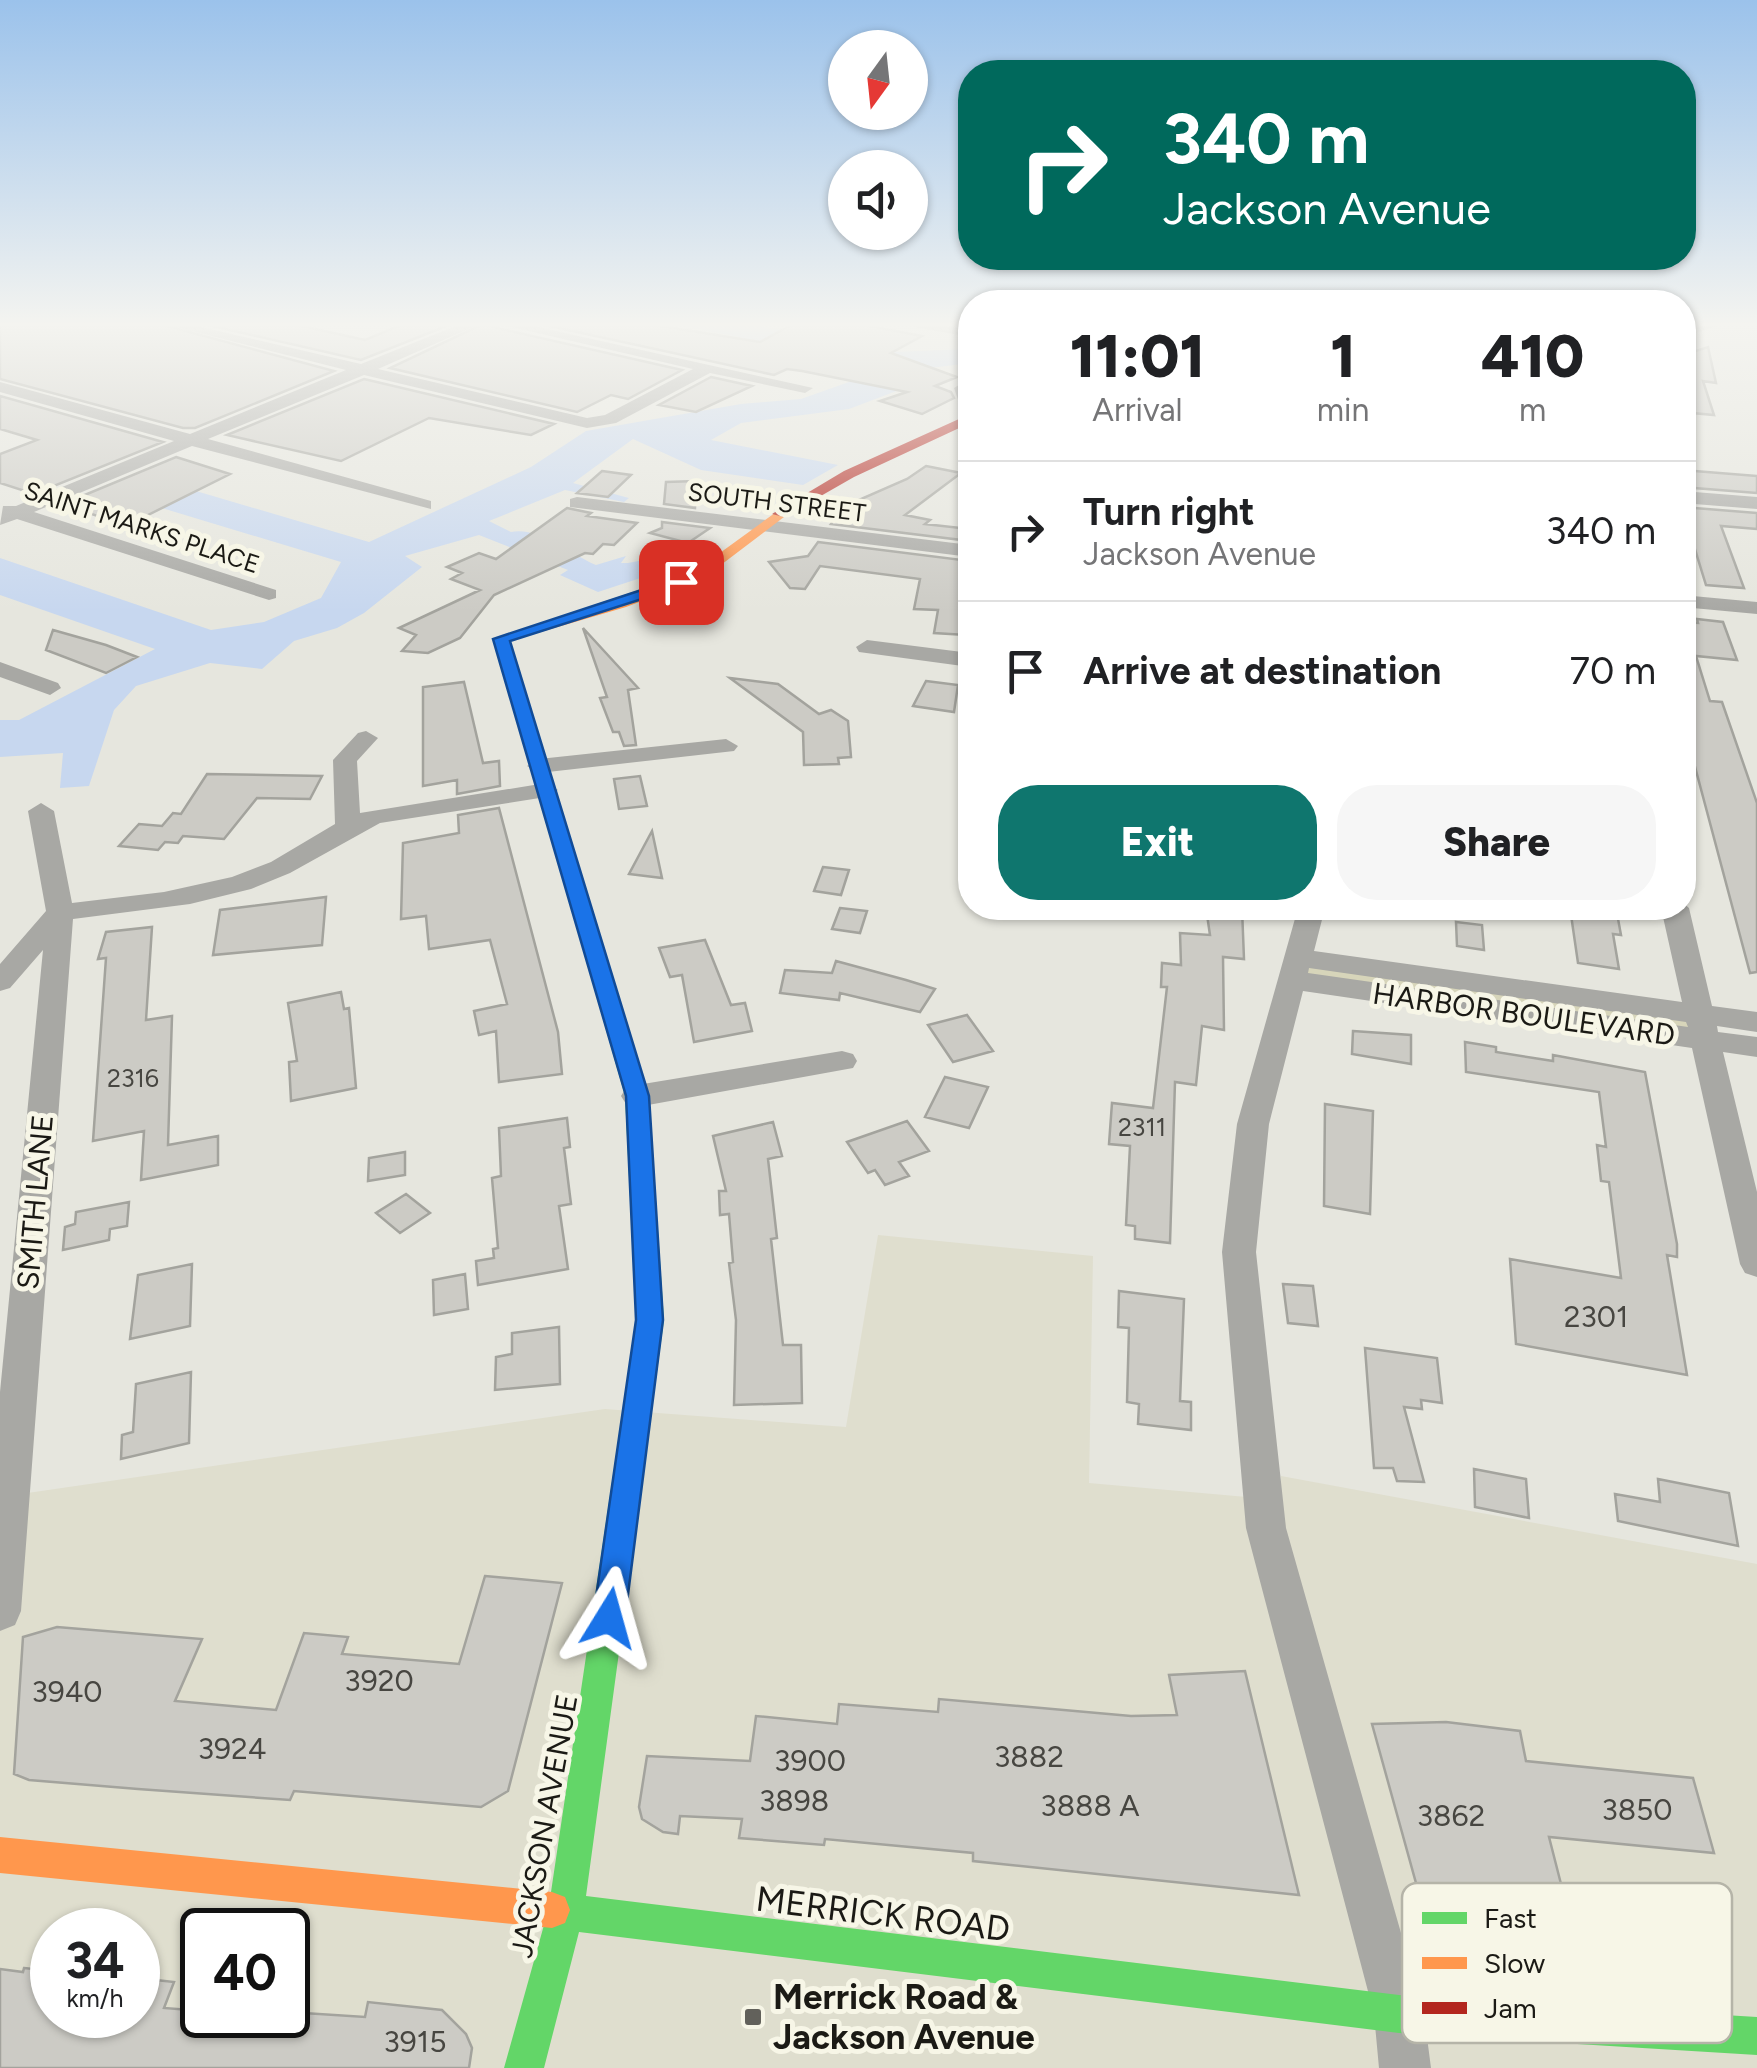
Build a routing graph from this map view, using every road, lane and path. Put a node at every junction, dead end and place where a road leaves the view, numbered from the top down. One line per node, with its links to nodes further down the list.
1 (117, 420): 4 (street)
2 (240, 420): 4 (street)
3 (958, 420): 10 (street, JACKSON AVENUE)
4 (190, 440): 8 (street); 9 (street)
5 (1696, 498): 7 (street)
6 (577, 503): 10 (street, SOUTH STREET)
7 (1757, 503)
8 (424, 505)
9 (6, 513): 12 (street, SAINT MARKS PLACE)
10 (760, 525): 11 (street, SOUTH STREET); 21 (street, JACKSON AVENUE)
11 (958, 549)
12 (268, 594)
13 (1696, 602): 14 (street)
14 (1757, 608)
15 (867, 647): 16 (street)
16 (958, 658)
17 (0, 669): 18 (street)
18 (50, 688)
19 (366, 738): 23 (street)
20 (726, 746): 21 (street)
21 (543, 778): 23 (street); 33 (street, JACKSON AVENUE)
22 (41, 811): 24 (street, SMITH LANE)
23 (348, 825): 24 (street)
24 (60, 912): 28 (street); 35 (street, SMITH LANE)
25 (1307, 920): 27 (street)
26 (1678, 920): 30 (street)
27 (1294, 969): 30 (street, HARBOR BOULEVARD); 38 (street)
28 (0, 982)
29 (1757, 1022): 30 (street, HARBOR BOULEVARD)
30 (1703, 1027): 31 (street, HARBOR BOULEVARD); 34 (street)
31 (1757, 1048)
32 (842, 1061): 33 (street)
33 (638, 1096): 37 (street, JACKSON AVENUE)
34 (1757, 1264)
35 (0, 1611)
36 (0, 1855): 37 (street, MERRICK ROAD)
37 (566, 1911): 38 (street, MERRICK ROAD); 43 (street, JACKSON AVENUE)
38 (1400, 2014): 40 (street)
39 (1732, 2034): 41 (street, MERRICK ROAD)
40 (1402, 2036)
41 (1757, 2036)
42 (1403, 2043): 44 (street)
43 (524, 2068)
44 (1405, 2068)

